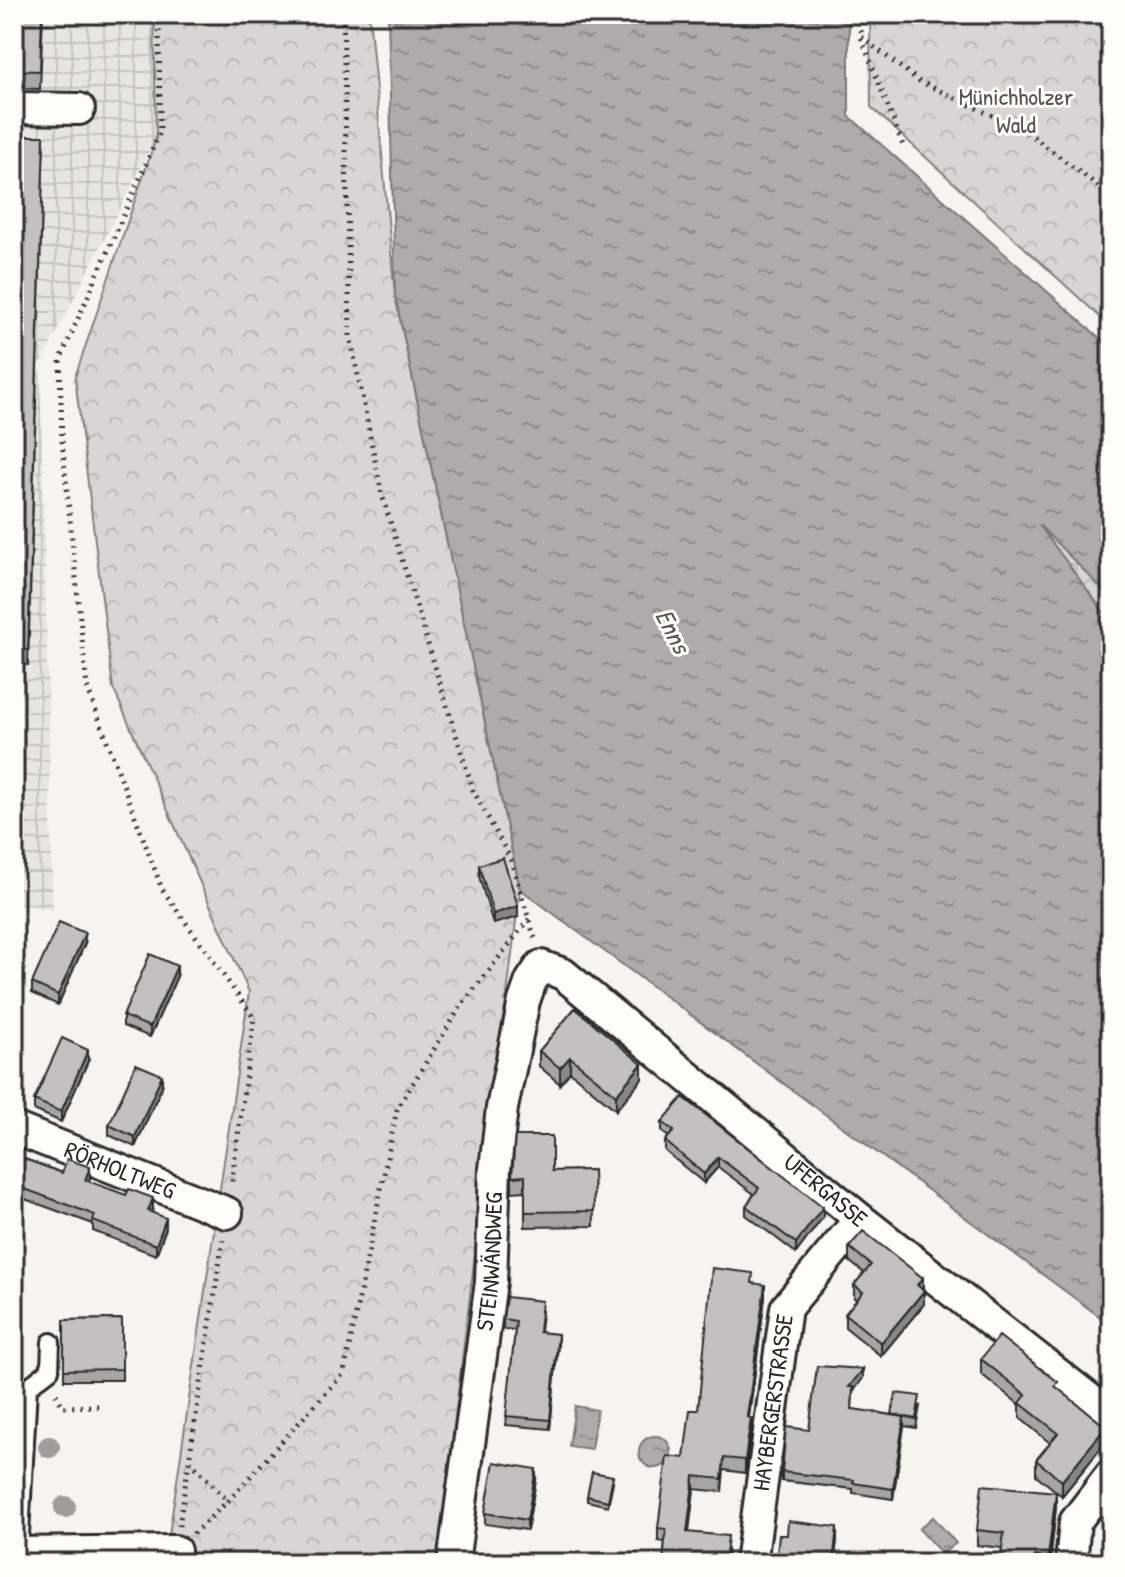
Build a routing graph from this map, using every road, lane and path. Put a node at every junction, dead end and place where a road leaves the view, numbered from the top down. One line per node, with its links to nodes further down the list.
1 (159, 14): 12 (path)
2 (343, 14): 9 (path)
3 (861, 14): 4 (path)
4 (861, 37): 7 (path); 8 (path)
5 (14, 108): 6 (street)
6 (79, 109)
7 (904, 148)
8 (1111, 196)
9 (530, 918): 10 (path); 20 (path)
10 (541, 966): 13 (street, UFERGASSE); 23 (street, STEINWÄNDWEG)
11 (14, 1128): 12 (street, RÖRHOLTWEG)
12 (227, 1213): 18 (path)
13 (860, 1219): 17 (street, UFERGASSE); 24 (street, HAYBERGERSTRASSE)
14 (51, 1342): 15 (lane)
15 (50, 1370): 16 (path); 22 (lane)
16 (102, 1406)
17 (1111, 1416)
18 (189, 1460): 20 (path); 21 (path)
19 (1111, 1475): 25 (street)
20 (228, 1501): 21 (path)
21 (175, 1551): 22 (street)
22 (17, 1553)
23 (453, 1563)
24 (751, 1563)
25 (1071, 1563)

